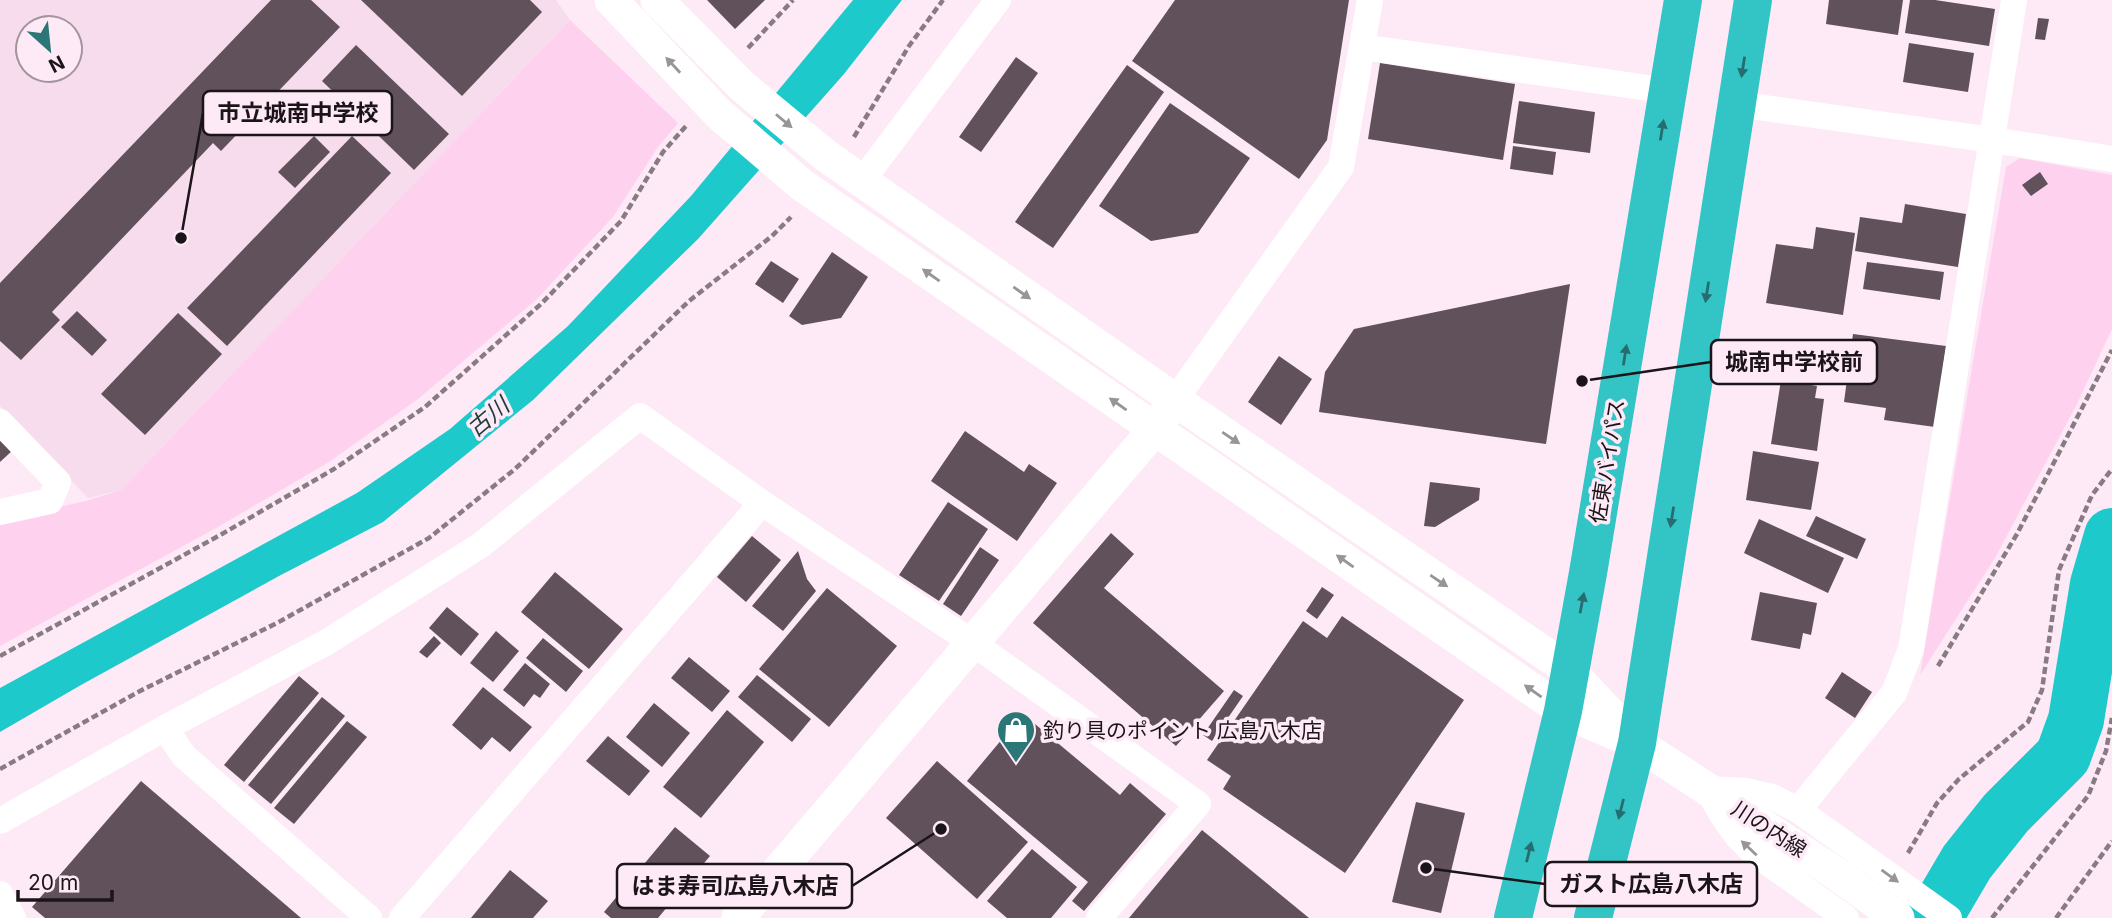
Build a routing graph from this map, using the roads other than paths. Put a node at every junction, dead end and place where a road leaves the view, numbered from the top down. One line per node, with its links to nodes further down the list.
1 (611, 0): 16 (street, one-way to 1)
2 (657, 0): 13 (street, one-way to 13)
3 (998, 0): 13 (street)
4 (1370, 0): 8 (street)
5 (1683, 0): 9 (highway, 佐東バイパス)
6 (1753, 0): 10 (highway, one-way to 10)
7 (2014, 0): 11 (street)
8 (1362, 47): 9 (street); 14 (street)
9 (1668, 91): 20 (highway, 佐東バイパス, one-way to 9)
10 (1737, 104): 11 (street); 23 (highway, one-way to 23)
11 (1993, 140): 12 (street); 25 (street)
12 (2112, 159)
13 (862, 181): 14 (street, one-way to 14)
14 (1175, 400): 16 (street); 20 (street, one-way to 20)
15 (0, 422): 18 (street)
16 (1154, 430): 19 (street); 21 (street, one-way to 16)
17 (762, 503): 19 (street); 22 (street); 30 (street)
18 (0, 512)
19 (973, 643): 31 (street); 32 (street)
20 (1569, 670): 21 (highway, 佐東バイパス); 23 (street)
21 (1563, 711): 23 (street); 33 (highway, 佐東バイパス, one-way to 21)
22 (165, 728): 26 (street); 29 (street)
23 (1637, 743): 24 (street, 川の内線); 34 (highway, one-way to 34)
24 (1707, 789): 25 (street); 35 (street, one-way to 24); 36 (street, 川の内線)
25 (1798, 810): 37 (street, one-way to 37)
26 (0, 821)
27 (0, 894): 28 (street)
28 (13, 918)
29 (369, 918)
30 (402, 918)
31 (738, 918)
32 (1099, 918)
33 (1513, 918)
34 (1593, 918)
35 (1846, 918)
36 (1898, 918)
37 (1949, 918)

